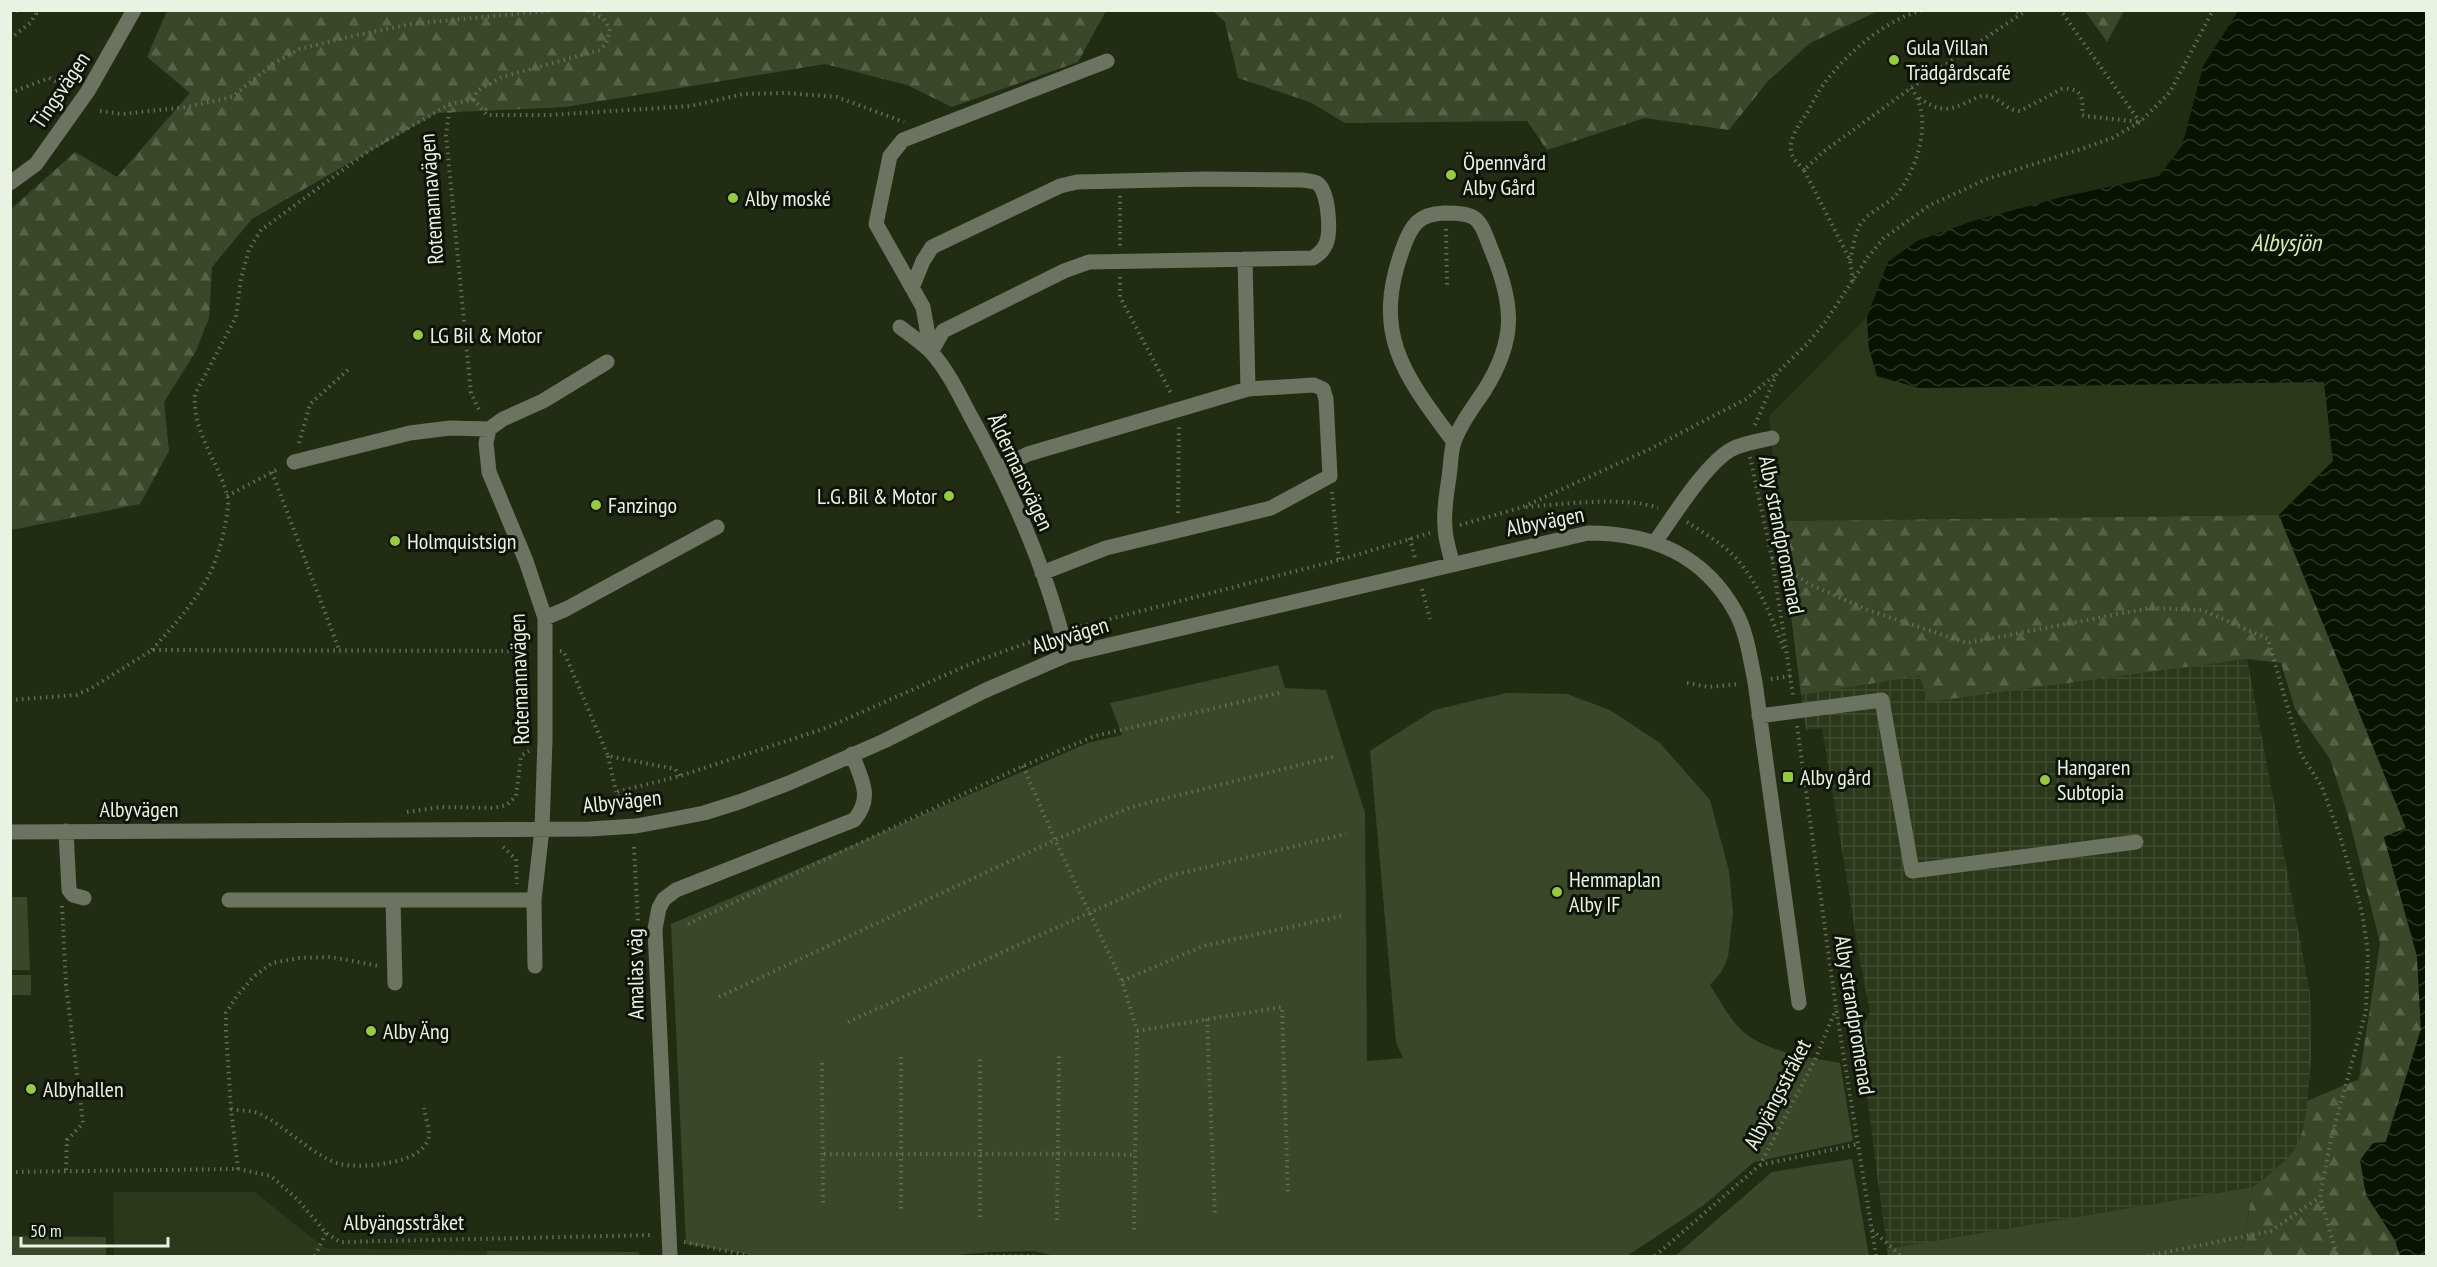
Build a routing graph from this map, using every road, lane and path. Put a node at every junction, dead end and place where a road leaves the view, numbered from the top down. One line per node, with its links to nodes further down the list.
1 (20, 10): 11 (path)
2 (34, 10): 12 (path)
3 (134, 10): 25 (street, Tingsvägen)
4 (556, 10): 20 (path)
5 (586, 10): 18 (path)
6 (1923, 10): 23 (path)
7 (2011, 10): 10 (path)
8 (2058, 10): 21 (path)
9 (2213, 10): 21 (path, Alby strandpromenad)
10 (2025, 11): 15 (path)
11 (10, 12)
12 (10, 39)
13 (1107, 61): 22 (street)
14 (66, 88): 16 (path)
15 (1911, 88): 17 (path); 23 (path)
16 (10, 93)
17 (1919, 98): 21 (path); 28 (path)
18 (474, 100): 19 (path); 22 (path)
19 (450, 104): 40 (path, Rotemannavägen); 48 (path)
20 (100, 111)
21 (2140, 122): 30 (path, Alby strandpromenad)
22 (919, 133): 31 (street)
23 (1804, 170): 28 (path)
24 (1113, 180): 27 (street); 29 (path); 31 (street)
25 (10, 183)
26 (1445, 213): 32 (path); 42 (street); 42 (street)
27 (1245, 259): 29 (street); 38 (street)
28 (1850, 260): 30 (path)
29 (1120, 261): 34 (street); 39 (path)
30 (1854, 281): 37 (path, Alby strandpromenad)
31 (912, 288): 34 (street)
32 (1447, 288)
33 (900, 327): 34 (street, Åldermansvägen)
34 (931, 352): 45 (street, Åldermansvägen)
35 (607, 362): 40 (street)
36 (350, 368): 44 (path)
37 (1777, 374): 43 (path, Alby strandpromenad); 50 (path)
38 (1248, 389): 39 (street); 47 (street)
39 (1179, 410): 45 (street); 51 (path)
40 (489, 429): 44 (street); 57 (street, Rotemannavägen)
41 (1772, 438): 43 (street)
42 (1454, 442): 50 (street)
43 (1747, 443): 52 (street); 53 (path, Alby strandpromenad)
44 (294, 462): 46 (path)
45 (999, 468): 56 (street, Åldermansvägen)
46 (272, 472): 48 (path); 61 (path)
47 (1330, 476): 51 (street); 54 (path)
48 (227, 496): 59 (path)
49 (717, 527): 57 (street)
50 (1445, 529): 54 (path); 55 (street)
51 (1178, 530): 56 (street)
52 (1655, 542): 55 (street, Albyvägen); 66 (street, Albyvägen)
53 (1772, 558): 65 (path, Alby strandpromenad); 118 (path)
54 (1339, 560): 58 (path)
55 (1452, 563): 62 (street, Albyvägen)
56 (1042, 573): 58 (street, Åldermansvägen)
57 (545, 618): 60 (street, Rotemannavägen)
58 (1062, 631): 62 (street, Åldermansvägen); 72 (path)
59 (152, 650): 61 (path); 64 (path)
60 (544, 651): 61 (path); 67 (street, Rotemannavägen); 69 (path)
61 (340, 652)
62 (1067, 655): 68 (street, Albyvägen)
63 (1279, 693): 71 (path)
64 (10, 700)
65 (1795, 710): 66 (street); 81 (street); 97 (path, Alby strandpromenad)
66 (1759, 716): 96 (street, Albyvägen)
67 (545, 740): 75 (path); 76 (street, Rotemannavägen)
68 (852, 754): 76 (street, Albyvägen); 127 (street, Amalias väg)
69 (609, 756): 72 (path); 73 (path)
70 (1336, 756): 80 (path)
71 (1023, 766): 80 (path); 91 (path)
72 (680, 776): 73 (path)
73 (616, 792): 74 (path)
74 (623, 807)
75 (396, 815)
76 (542, 829): 77 (street, Albyvägen); 87 (street, Rotemannavägen)
77 (66, 831): 78 (street, Albyvägen); 83 (street)
78 (10, 832)
79 (1346, 834): 89 (path)
80 (1055, 840): 89 (path); 95 (path)
81 (2136, 842)
82 (500, 846): 86 (path)
83 (84, 898)
84 (229, 900): 85 (street)
85 (393, 900): 86 (street); 93 (street)
86 (517, 900): 87 (street)
87 (534, 900): 92 (street, Rotemannavägen)
88 (62, 903): 115 (path)
89 (1089, 912): 94 (path); 99 (path)
90 (1341, 916): 94 (path)
91 (688, 924)
92 (536, 966)
93 (394, 977): 106 (path)
94 (1122, 981): 100 (path)
95 (718, 997)
96 (1799, 1003)
97 (1836, 1008): 107 (path, Alby strandpromenad); 113 (path, Albyängsstråket)
98 (1208, 1019): 100 (path); 117 (path); 122 (path)
99 (848, 1022)
100 (1137, 1031): 112 (path)
101 (980, 1054): 111 (path)
102 (1059, 1054): 108 (path)
103 (901, 1057): 110 (path)
104 (822, 1063): 109 (path)
105 (424, 1108): 106 (path)
106 (231, 1109): 114 (path)
107 (1859, 1144): 113 (path); 124 (path, Alby strandpromenad)
108 (1058, 1153): 111 (path); 112 (path); 123 (path)
109 (824, 1154): 110 (path); 119 (path)
110 (902, 1155): 111 (path); 120 (path)
111 (979, 1155): 121 (path)
112 (1137, 1155): 125 (path)
113 (1760, 1165): 133 (path, Albyängsstråket)
114 (238, 1169): 115 (path, Albyängsstråket); 126 (path, Albyängsstråket)
115 (66, 1171): 116 (path, Albyängsstråket)
116 (10, 1172)
117 (1288, 1194)
118 (2320, 1197): 136 (path); 137 (path)
119 (823, 1207)
120 (901, 1214)
121 (980, 1217)
122 (1215, 1217)
123 (1057, 1220)
124 (1872, 1229): 134 (path, Alby strandpromenad); 135 (path)
125 (1134, 1231)
126 (326, 1233): 127 (path, Albyängsstråket); 128 (path)
127 (669, 1239): 129 (street, Amalias väg); 130 (path, Albyängsstråket)
128 (315, 1257)
129 (670, 1257)
130 (750, 1257)
131 (985, 1257): 132 (path)
132 (1034, 1257)
133 (1655, 1257)
134 (1876, 1257)
135 (1900, 1257)
136 (2147, 1257)
137 (2337, 1257)

